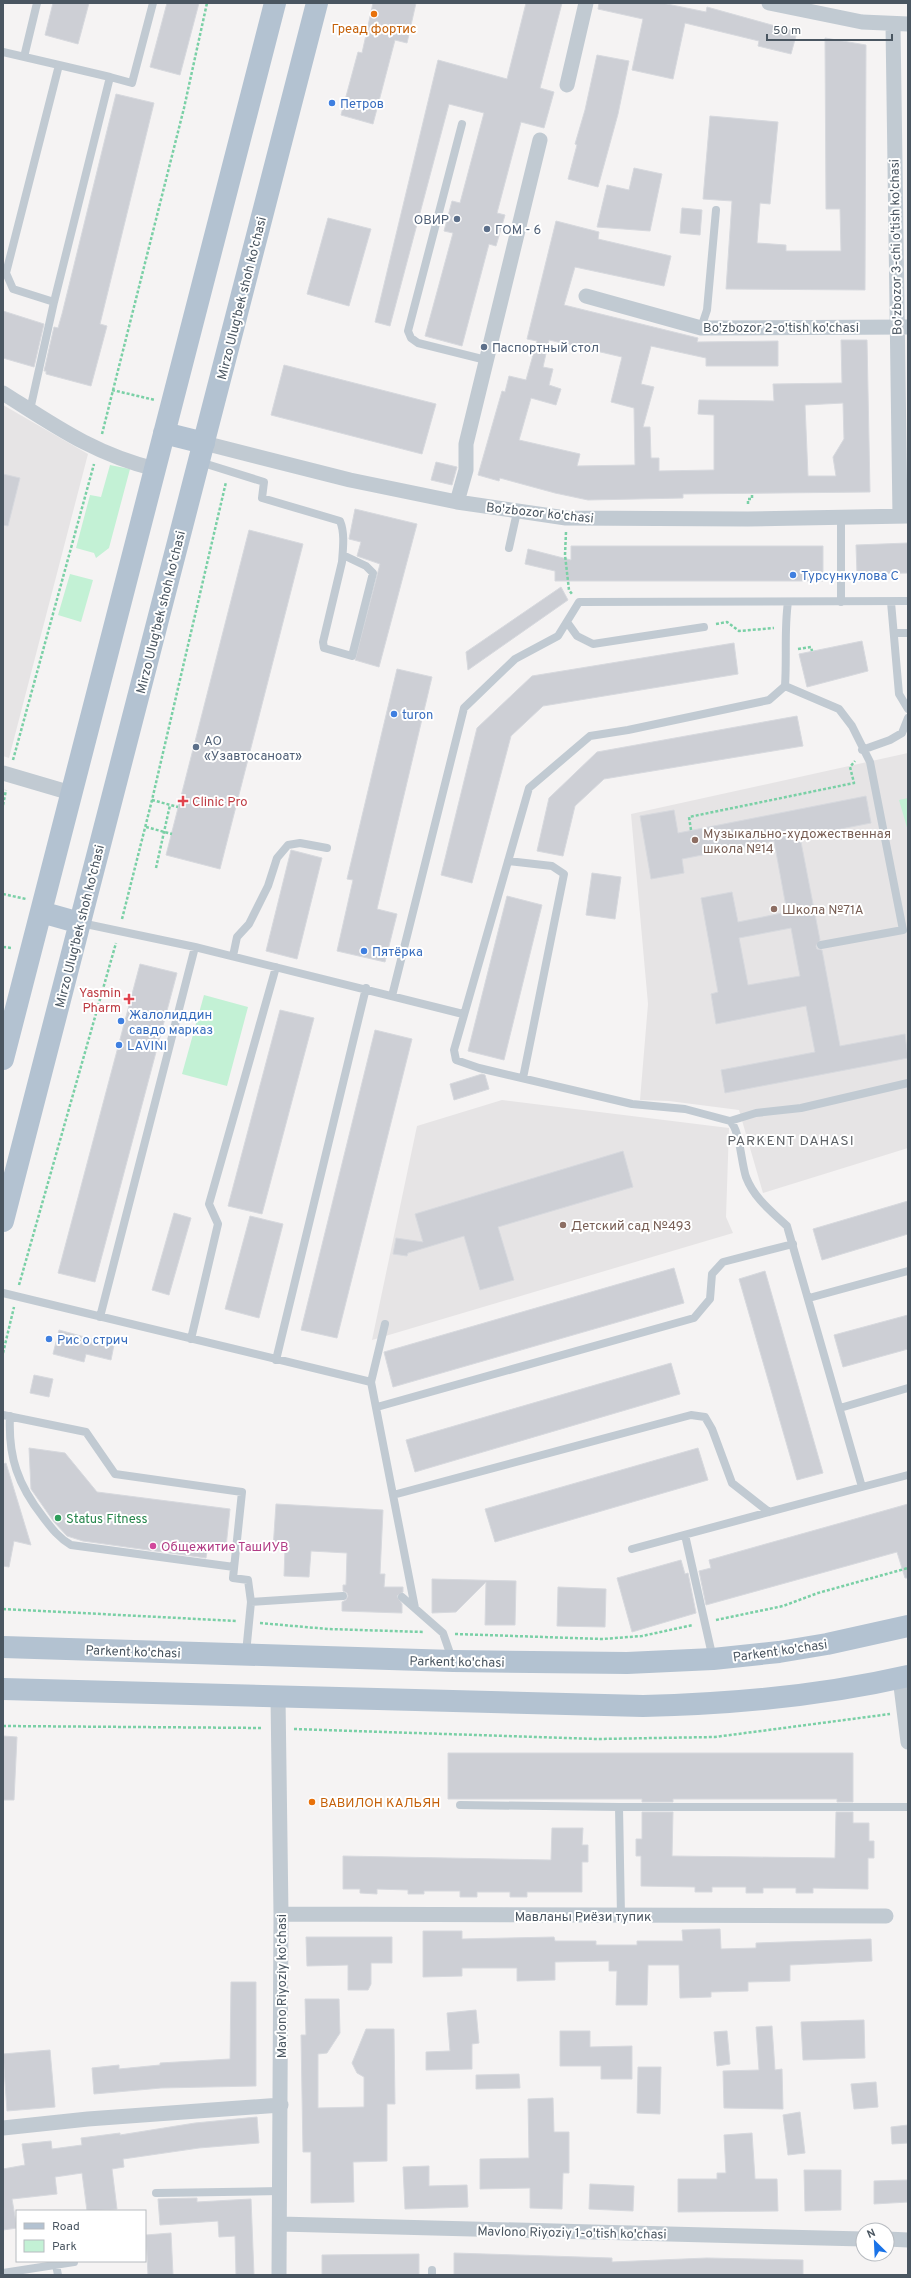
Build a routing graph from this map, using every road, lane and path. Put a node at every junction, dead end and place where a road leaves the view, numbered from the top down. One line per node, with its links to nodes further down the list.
1 (37, 3): 11 (lane)
2 (154, 3): 13 (lane)
3 (207, 3): 23 (path)
4 (275, 3): 27 (main road)
5 (317, 3): 29 (main road, Mirzo Ulug'bek shoh ko'chasi)
6 (586, 3): 14 (street)
7 (769, 3): 9 (street)
8 (908, 24): 9 (street)
9 (893, 25): 20 (street, Bo'zbozor 3-chi o'tish ko'chasi)
10 (3, 52): 11 (lane)
11 (24, 57): 12 (lane)
12 (59, 64): 13 (lane); 19 (lane)
13 (110, 77): 19 (lane)
14 (567, 86)
15 (462, 124): 22 (lane)
16 (540, 140): 22 (street)
17 (716, 210): 21 (lane)
18 (586, 296): 21 (street, Bo'zbozor 2-o'tish ko'chasi)
19 (54, 302): 26 (lane)
20 (902, 327): 21 (street, Bo'zbozor 2-o'tish ko'chasi); 36 (street, Bo'zbozor 3-chi o'tish ko'chasi)
21 (701, 328)
22 (486, 360): 34 (street)
23 (112, 390): 25 (path); 28 (path)
24 (3, 393): 26 (street)
25 (158, 401)
26 (30, 410): 28 (street)
27 (164, 433): 29 (main road); 30 (main road)
28 (98, 450): 30 (street); 57 (path)
29 (201, 452): 31 (lane); 34 (street, Bo'zbozor ko'chasi); 72 (main road, Mirzo Ulug'bek shoh ko'chasi)
30 (155, 469): 58 (main road)
31 (229, 470): 40 (lane); 59 (path)
32 (752, 494): 33 (path)
33 (748, 499)
34 (457, 502): 35 (street, Bo'zbozor ko'chasi)
35 (517, 512): 38 (street, Bo'zbozor ko'chasi); 39 (lane)
36 (904, 516): 37 (street, Bo'zbozor ko'chasi)
37 (841, 517): 38 (street, Bo'zbozor ko'chasi); 44 (lane)
38 (566, 518): 42 (path)
39 (510, 548)
40 (342, 556): 40 (lane)
41 (908, 601): 45 (lane)
42 (579, 602): 43 (lane); 46 (lane)
43 (788, 602): 44 (lane); 48 (lane)
44 (841, 602): 45 (lane)
45 (891, 602): 49 (lane)
46 (567, 622): 47 (lane); 81 (lane)
47 (704, 627): 48 (path)
48 (784, 627): 51 (lane)
49 (894, 633): 50 (lane); 54 (lane)
50 (908, 633)
51 (787, 651): 52 (path); 53 (lane)
52 (812, 651)
53 (785, 686): 56 (lane); 68 (lane)
54 (908, 709)
55 (908, 718): 56 (lane)
56 (862, 750): 64 (path); 75 (lane)
57 (6, 774): 58 (street); 60 (path)
58 (71, 793): 71 (main road)
59 (152, 800): 61 (path); 63 (path)
60 (3, 805)
61 (170, 805): 62 (path); 65 (path)
62 (178, 807)
63 (146, 827): 65 (path); 73 (path)
64 (691, 830)
65 (164, 832): 66 (path); 69 (path)
66 (172, 834)
67 (327, 848): 78 (lane)
68 (508, 861): 82 (lane); 84 (lane)
69 (156, 868)
70 (3, 894): 71 (path)
71 (33, 909): 72 (main road); 83 (main road)
72 (80, 922): 73 (lane); 87 (main road, Mirzo Ulug'bek shoh ko'chasi)
73 (119, 932): 77 (lane); 91 (path)
74 (14, 941): 76 (path)
75 (821, 945)
76 (3, 947)
77 (195, 947): 78 (lane); 93 (lane)
78 (232, 956): 79 (lane)
79 (276, 967): 80 (lane); 95 (lane)
80 (366, 988): 81 (lane); 97 (lane)
81 (392, 996): 82 (lane)
82 (463, 1014): 84 (lane)
83 (3, 1059)
84 (523, 1078): 86 (lane)
85 (908, 1083): 86 (lane)
86 (730, 1120): 88 (lane)
87 (3, 1221)
88 (792, 1244): 92 (lane); 100 (lane)
89 (908, 1271): 92 (lane)
90 (3, 1293): 91 (lane)
91 (16, 1297): 93 (lane); 96 (path)
92 (809, 1298): 101 (lane)
93 (100, 1317): 95 (lane)
94 (385, 1324): 98 (lane)
95 (191, 1339): 97 (lane)
96 (3, 1353)
97 (276, 1360): 98 (lane)
98 (371, 1382): 100 (lane)
99 (908, 1388): 101 (lane)
100 (376, 1406): 105 (lane)
101 (840, 1408): 104 (lane)
102 (7, 1415): 109 (lane); 109 (lane)
103 (908, 1475): 104 (lane)
104 (862, 1487): 106 (lane)
105 (393, 1496): 106 (lane); 114 (lane)
106 (769, 1512): 107 (lane)
107 (685, 1535): 108 (lane); 117 (lane)
108 (632, 1549)
109 (234, 1567): 113 (lane)
110 (908, 1568): 117 (path)
111 (343, 1596): 113 (lane)
112 (402, 1597): 114 (lane)
113 (251, 1602): 116 (lane)
114 (415, 1608): 119 (lane)
115 (3, 1609): 116 (path)
116 (249, 1622): 119 (path); 121 (lane)
117 (706, 1622): 119 (path); 122 (lane)
118 (908, 1626): 122 (main road, Parkent ko'chasi)
119 (443, 1633): 123 (lane)
120 (3, 1647): 121 (main road, Parkent ko'chasi)
121 (246, 1655): 123 (main road, Parkent ko'chasi)
122 (713, 1659): 123 (main road, Parkent ko'chasi)
123 (453, 1661)
124 (904, 1677): 126 (main road); 127 (street)
125 (3, 1689): 126 (main road)
126 (278, 1697): 129 (street, Mavlono Riyoziy ko'chasi)
127 (904, 1712): 129 (path); 130 (street)
128 (3, 1726): 129 (path)
129 (278, 1729): 134 (street, Mavlono Riyoziy ko'chasi)
130 (908, 1742)
131 (460, 1805): 132 (lane)
132 (619, 1807): 133 (lane); 135 (lane)
133 (908, 1807)
134 (281, 1914): 135 (street, Мавланы Риёзи тупик); 137 (street, Mavlono Riyoziy ko'chasi)
135 (621, 1916): 136 (street, Мавланы Риёзи тупик)
136 (886, 1916)
137 (280, 2105): 138 (street); 139 (street, Mavlono Riyoziy ko'chasi)
138 (3, 2128)
139 (280, 2191): 140 (lane); 141 (street, Mavlono Riyoziy ko'chasi)
140 (156, 2193)
141 (280, 2224): 142 (street, Mavlono Riyoziy 1-o'tish ko'chasi); 149 (street, Mavlono Riyoziy ko'chasi)
142 (855, 2239)
143 (895, 2239): 144 (street)
144 (908, 2240)
145 (74, 2262): 146 (lane)
146 (56, 2265): 147 (lane); 148 (lane)
147 (3, 2273)
148 (58, 2275)
149 (279, 2275)

